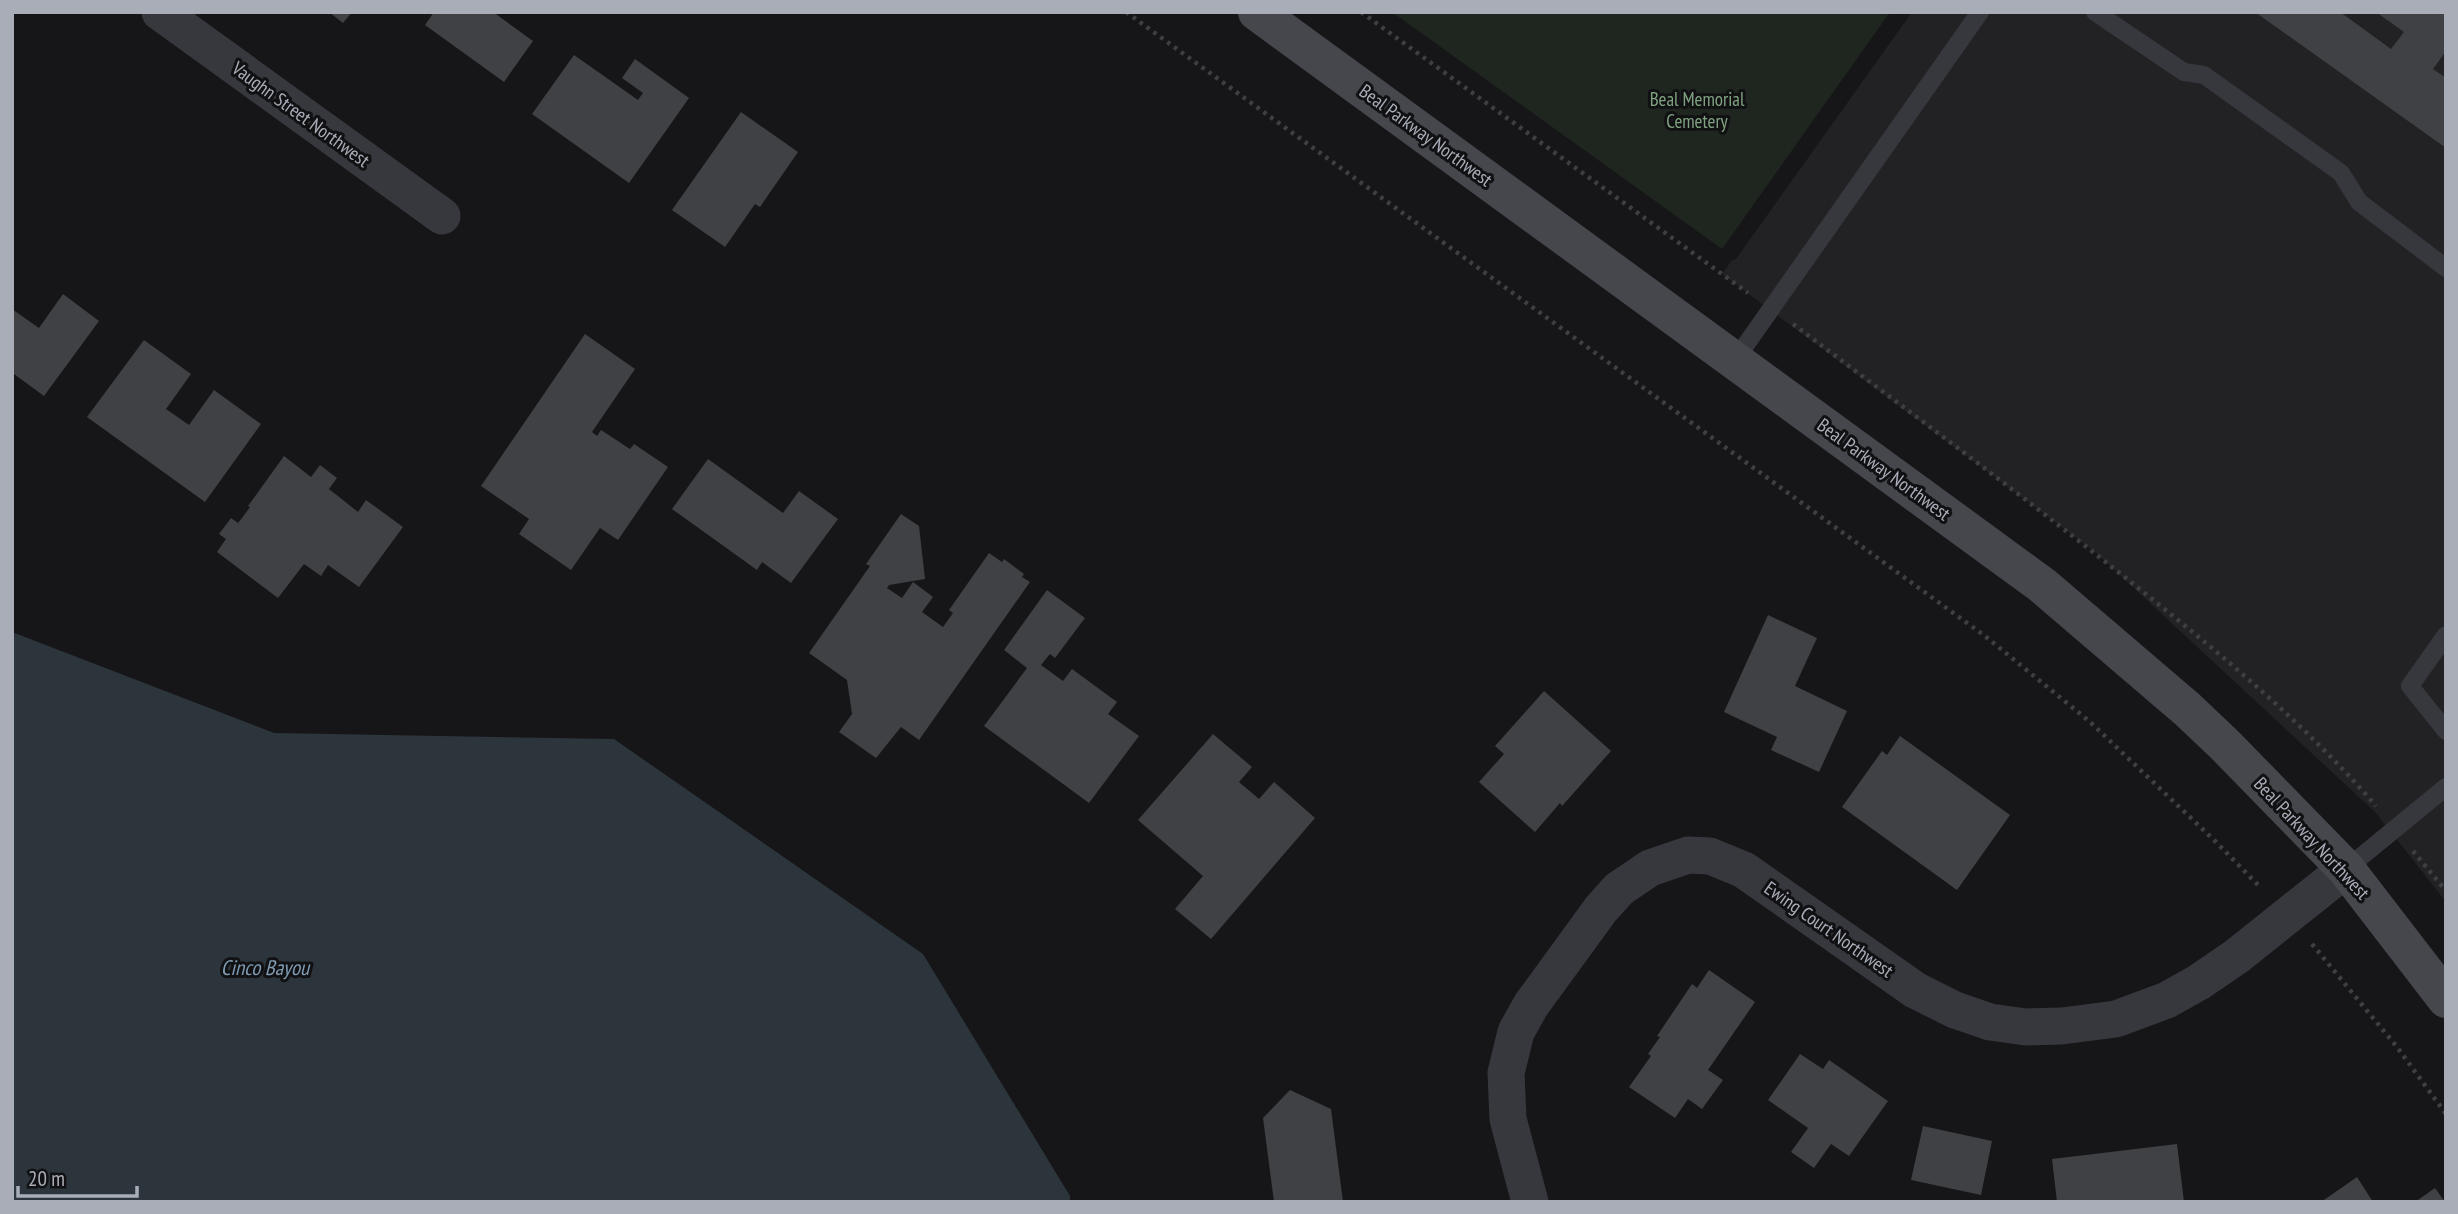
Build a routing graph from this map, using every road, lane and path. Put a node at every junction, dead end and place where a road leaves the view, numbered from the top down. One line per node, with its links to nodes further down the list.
1 (160, 12): 7 (street, Vaughn Street Northwest)
2 (1125, 12): 17 (path)
3 (1257, 12): 10 (main road, Beal Parkway Northwest)
4 (1361, 12): 9 (path)
5 (1980, 12): 9 (lane)
6 (2095, 12): 8 (lane)
7 (442, 216)
8 (2446, 268)
9 (1772, 310): 10 (lane); 14 (path)
10 (1735, 360): 15 (main road, Beal Parkway Northwest)
11 (2446, 635): 12 (lane)
12 (2446, 731)
13 (2446, 788): 14 (lane)
14 (2395, 829): 15 (lane); 16 (path)
15 (2346, 869): 17 (street, Ewing Court Northwest); 18 (main road, Beal Parkway Northwest)
16 (2446, 891)
17 (2287, 916): 19 (path); 20 (street, Ewing Court Northwest)
18 (2446, 999)
19 (2446, 1114)
20 (1530, 1202)

